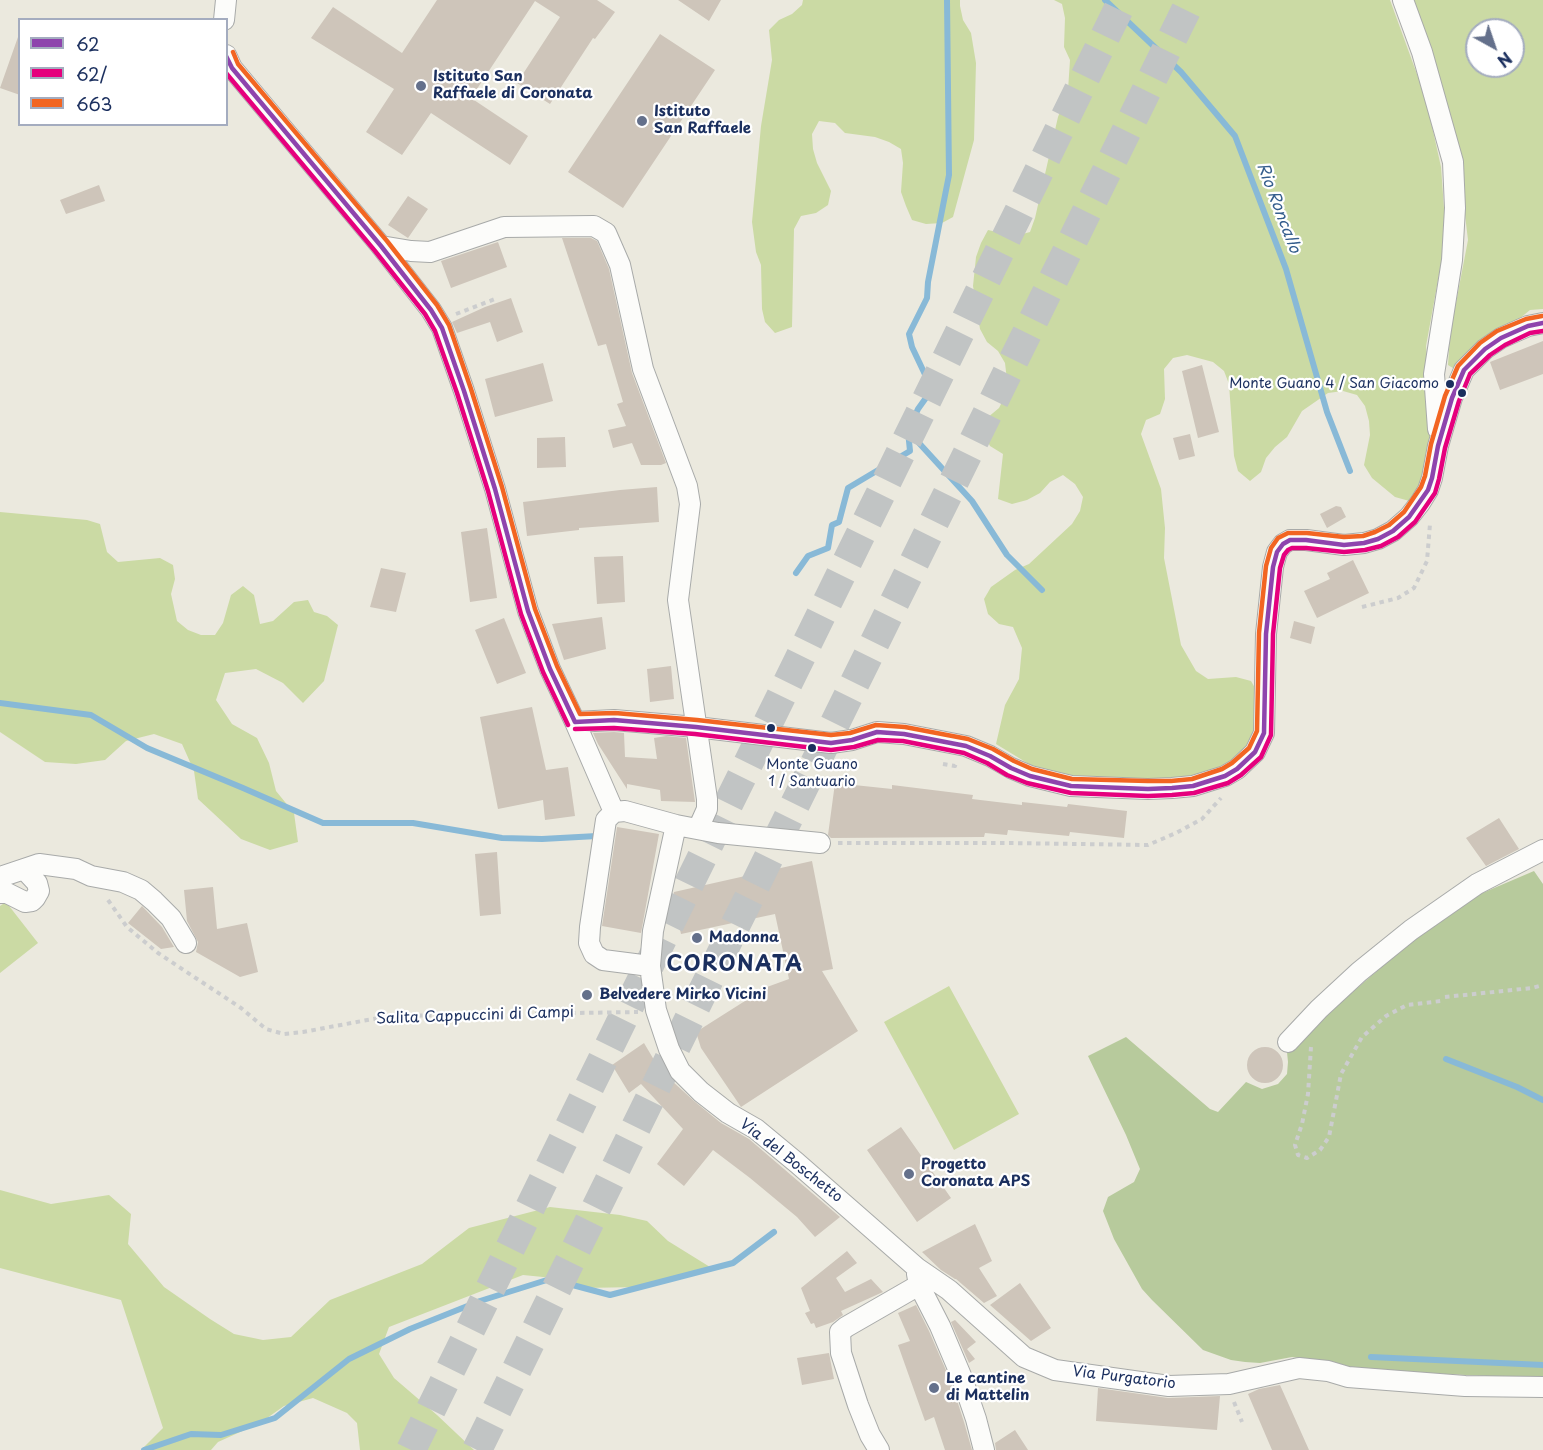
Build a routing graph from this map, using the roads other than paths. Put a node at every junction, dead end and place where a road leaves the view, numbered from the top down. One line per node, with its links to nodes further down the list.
1 (226, 0): 3 (street)
2 (1403, 0): 7 (street)
3 (224, 18)
4 (228, 59): 5 (street)
5 (381, 246): 8 (street); 9 (street)
6 (1543, 323): 7 (street)
7 (1438, 446): 9 (street)
8 (575, 722): 9 (street); 10 (street)
9 (696, 727): 12 (street)
10 (614, 812): 11 (street); 19 (street)
11 (676, 825): 12 (street); 19 (street, Via del Boschetto)
12 (698, 829): 13 (street)
13 (820, 843)
14 (1543, 850): 20 (street)
15 (24, 869): 16 (street); 17 (street); 18 (street)
16 (0, 877)
17 (0, 893)
18 (186, 944)
19 (650, 966): 21 (street, Via del Boschetto)
20 (1288, 1042)
21 (918, 1277): 22 (street, Via Purgatorio); 23 (street); 24 (street, Via del Boschetto)
22 (1543, 1387)
23 (879, 1450)
24 (984, 1450)

